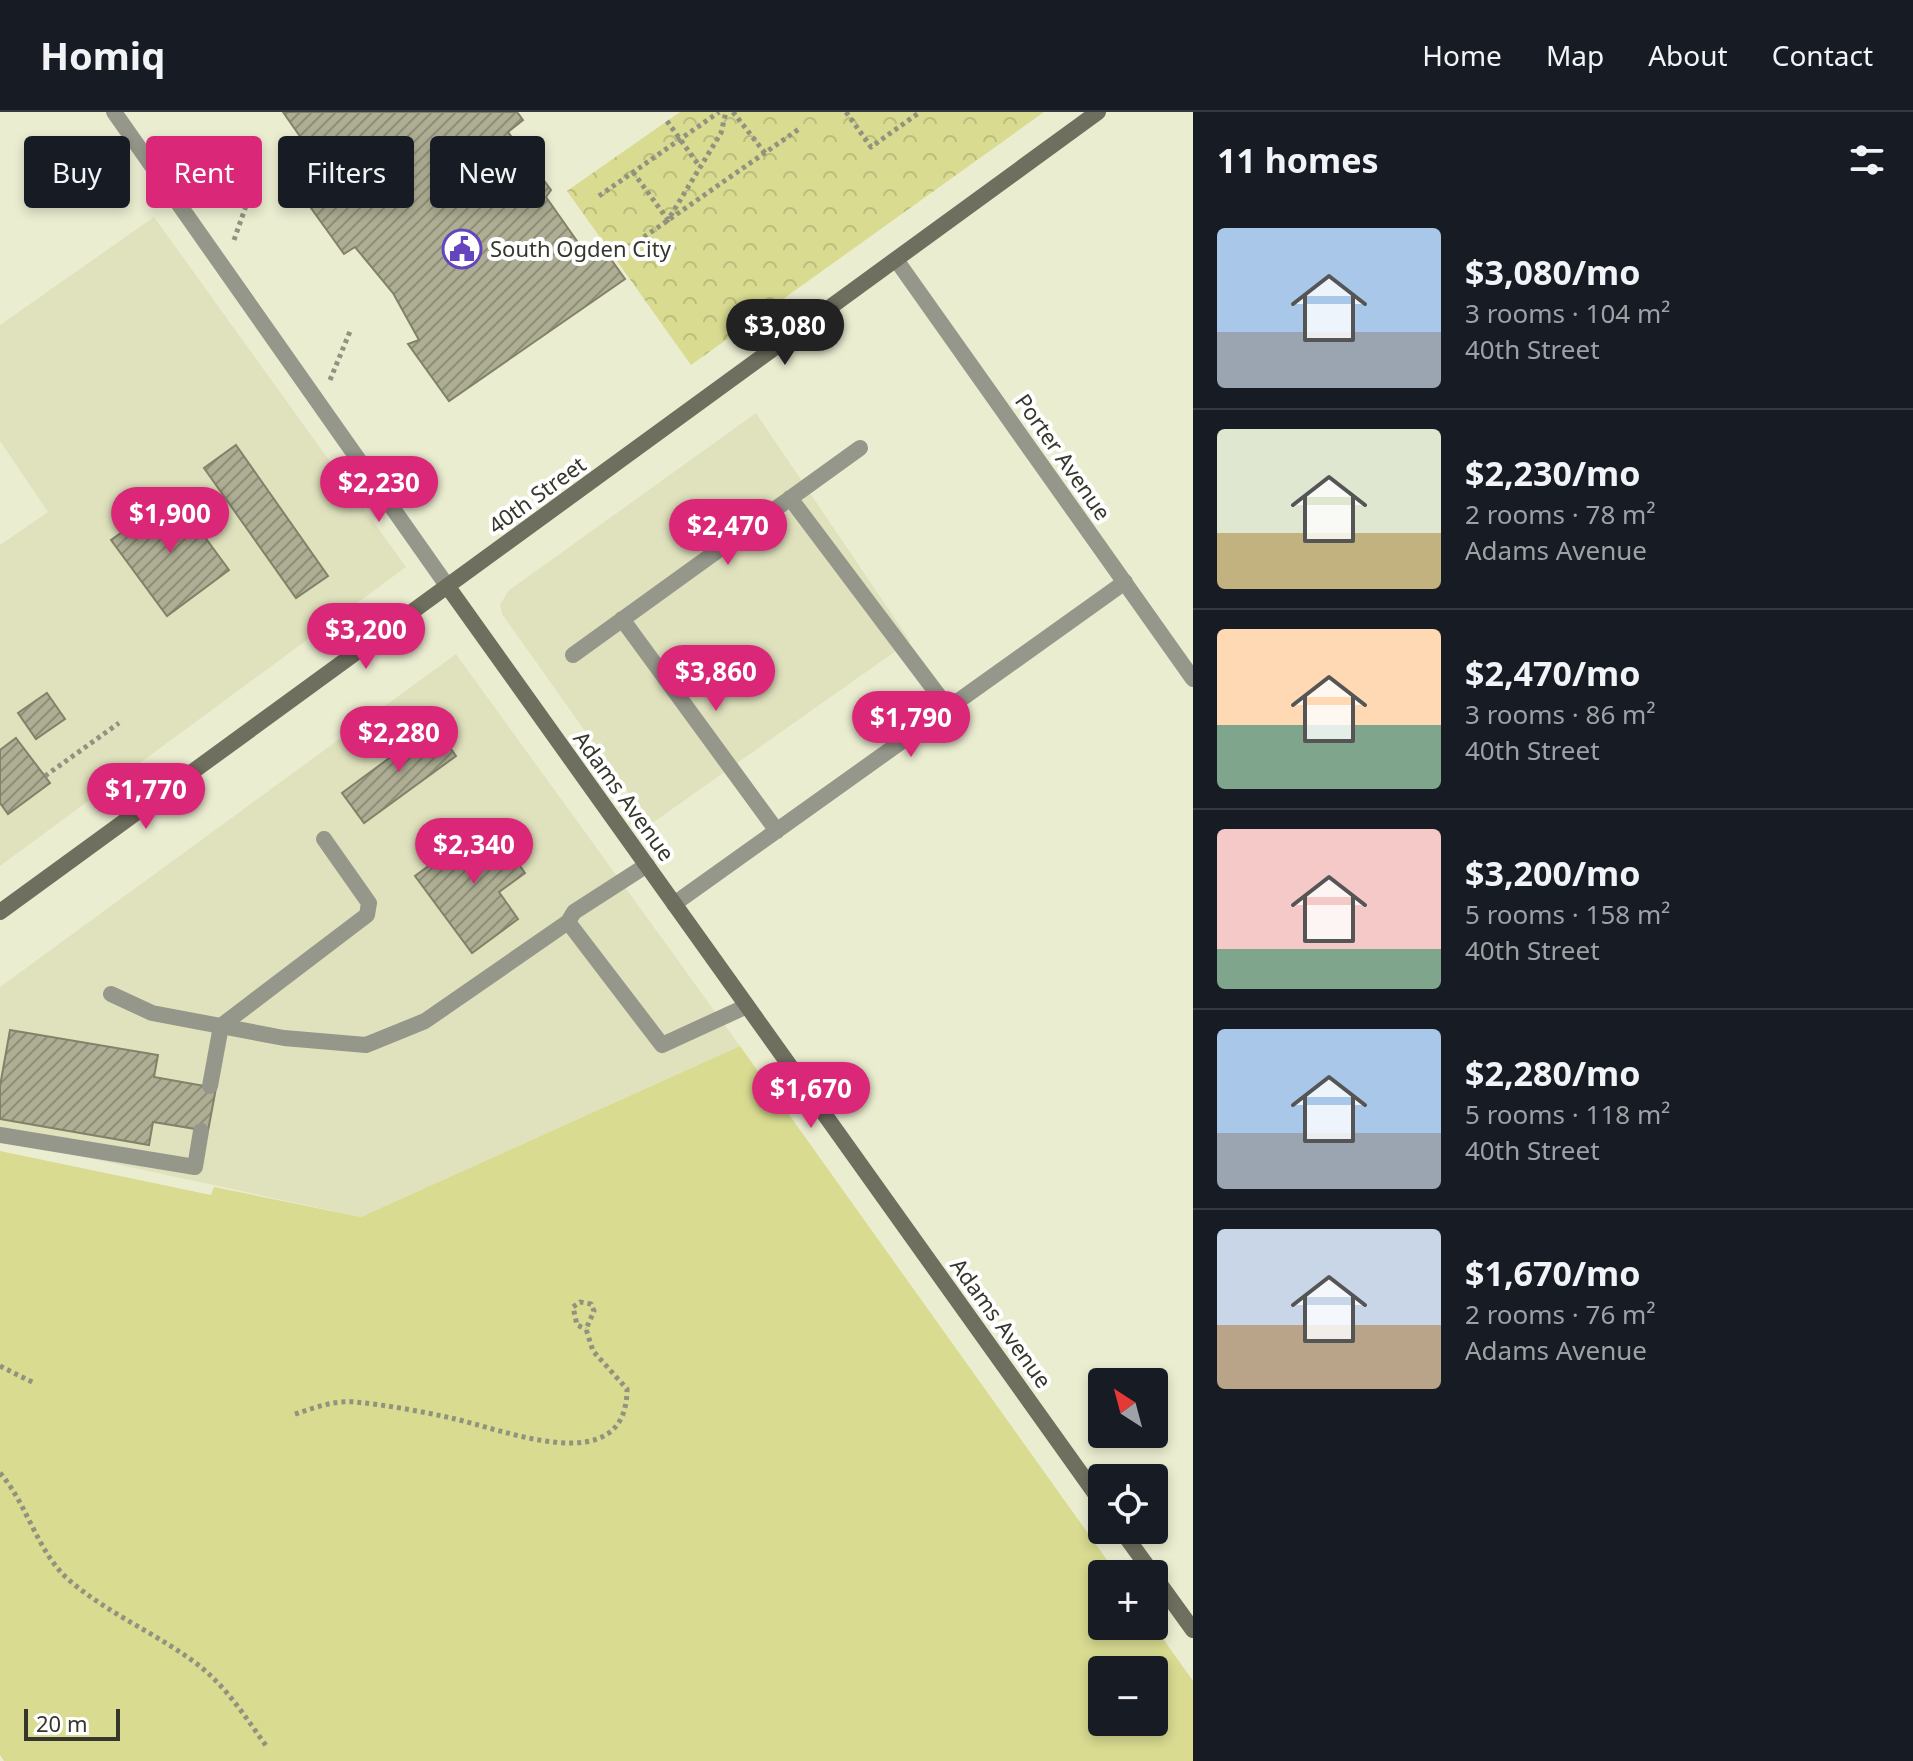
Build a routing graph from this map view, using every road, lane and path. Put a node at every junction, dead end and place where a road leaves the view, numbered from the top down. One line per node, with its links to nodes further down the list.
1 (114, 112): 19 (street, Adams Avenue)
2 (719, 112): 10 (path)
3 (726, 112): 12 (path)
4 (733, 112): 11 (path)
5 (846, 112): 6 (path)
6 (920, 112)
7 (1098, 112): 18 (main road, 40th Street)
8 (667, 121): 10 (path)
9 (799, 129): 11 (path)
10 (680, 139): 12 (path); 13 (path)
11 (765, 153): 16 (path)
12 (700, 167): 16 (path)
13 (633, 172): 14 (path); 16 (path)
14 (599, 196)
15 (245, 208): 19 (path)
16 (668, 220): 17 (path)
17 (611, 260)
18 (897, 261): 24 (street, Porter Avenue); 25 (main road, 40th Street)
19 (224, 271): 21 (street, Adams Avenue)
20 (351, 329): 21 (path)
21 (319, 405): 25 (street, Adams Avenue)
22 (860, 448): 23 (street)
23 (790, 498): 26 (street); 29 (street)
24 (1125, 582): 28 (street, Porter Avenue); 29 (street)
25 (448, 587): 34 (main road, Adams Avenue); 36 (main road, 40th Street)
26 (622, 619): 27 (street); 32 (street)
27 (573, 655)
28 (1193, 679)
29 (948, 708): 32 (street)
30 (119, 723): 31 (path)
31 (45, 776)
32 (777, 831): 35 (street)
33 (324, 839): 40 (street)
34 (647, 865): 35 (main road, Adams Avenue); 37 (street)
35 (674, 904): 39 (main road, Adams Avenue)
36 (2, 905)
37 (568, 922): 39 (street); 40 (street)
38 (111, 994): 40 (street)
39 (747, 1006): 49 (main road, Adams Avenue)
40 (221, 1026): 41 (street)
41 (210, 1086)
42 (201, 1131): 43 (street)
43 (0, 1135)
44 (586, 1329): 44 (path); 47 (path)
45 (0, 1366): 46 (path)
46 (34, 1383)
47 (295, 1414)
48 (0, 1473): 52 (path)
49 (1088, 1483)
50 (1168, 1595): 51 (main road)
51 (1193, 1630)
52 (267, 1747)

